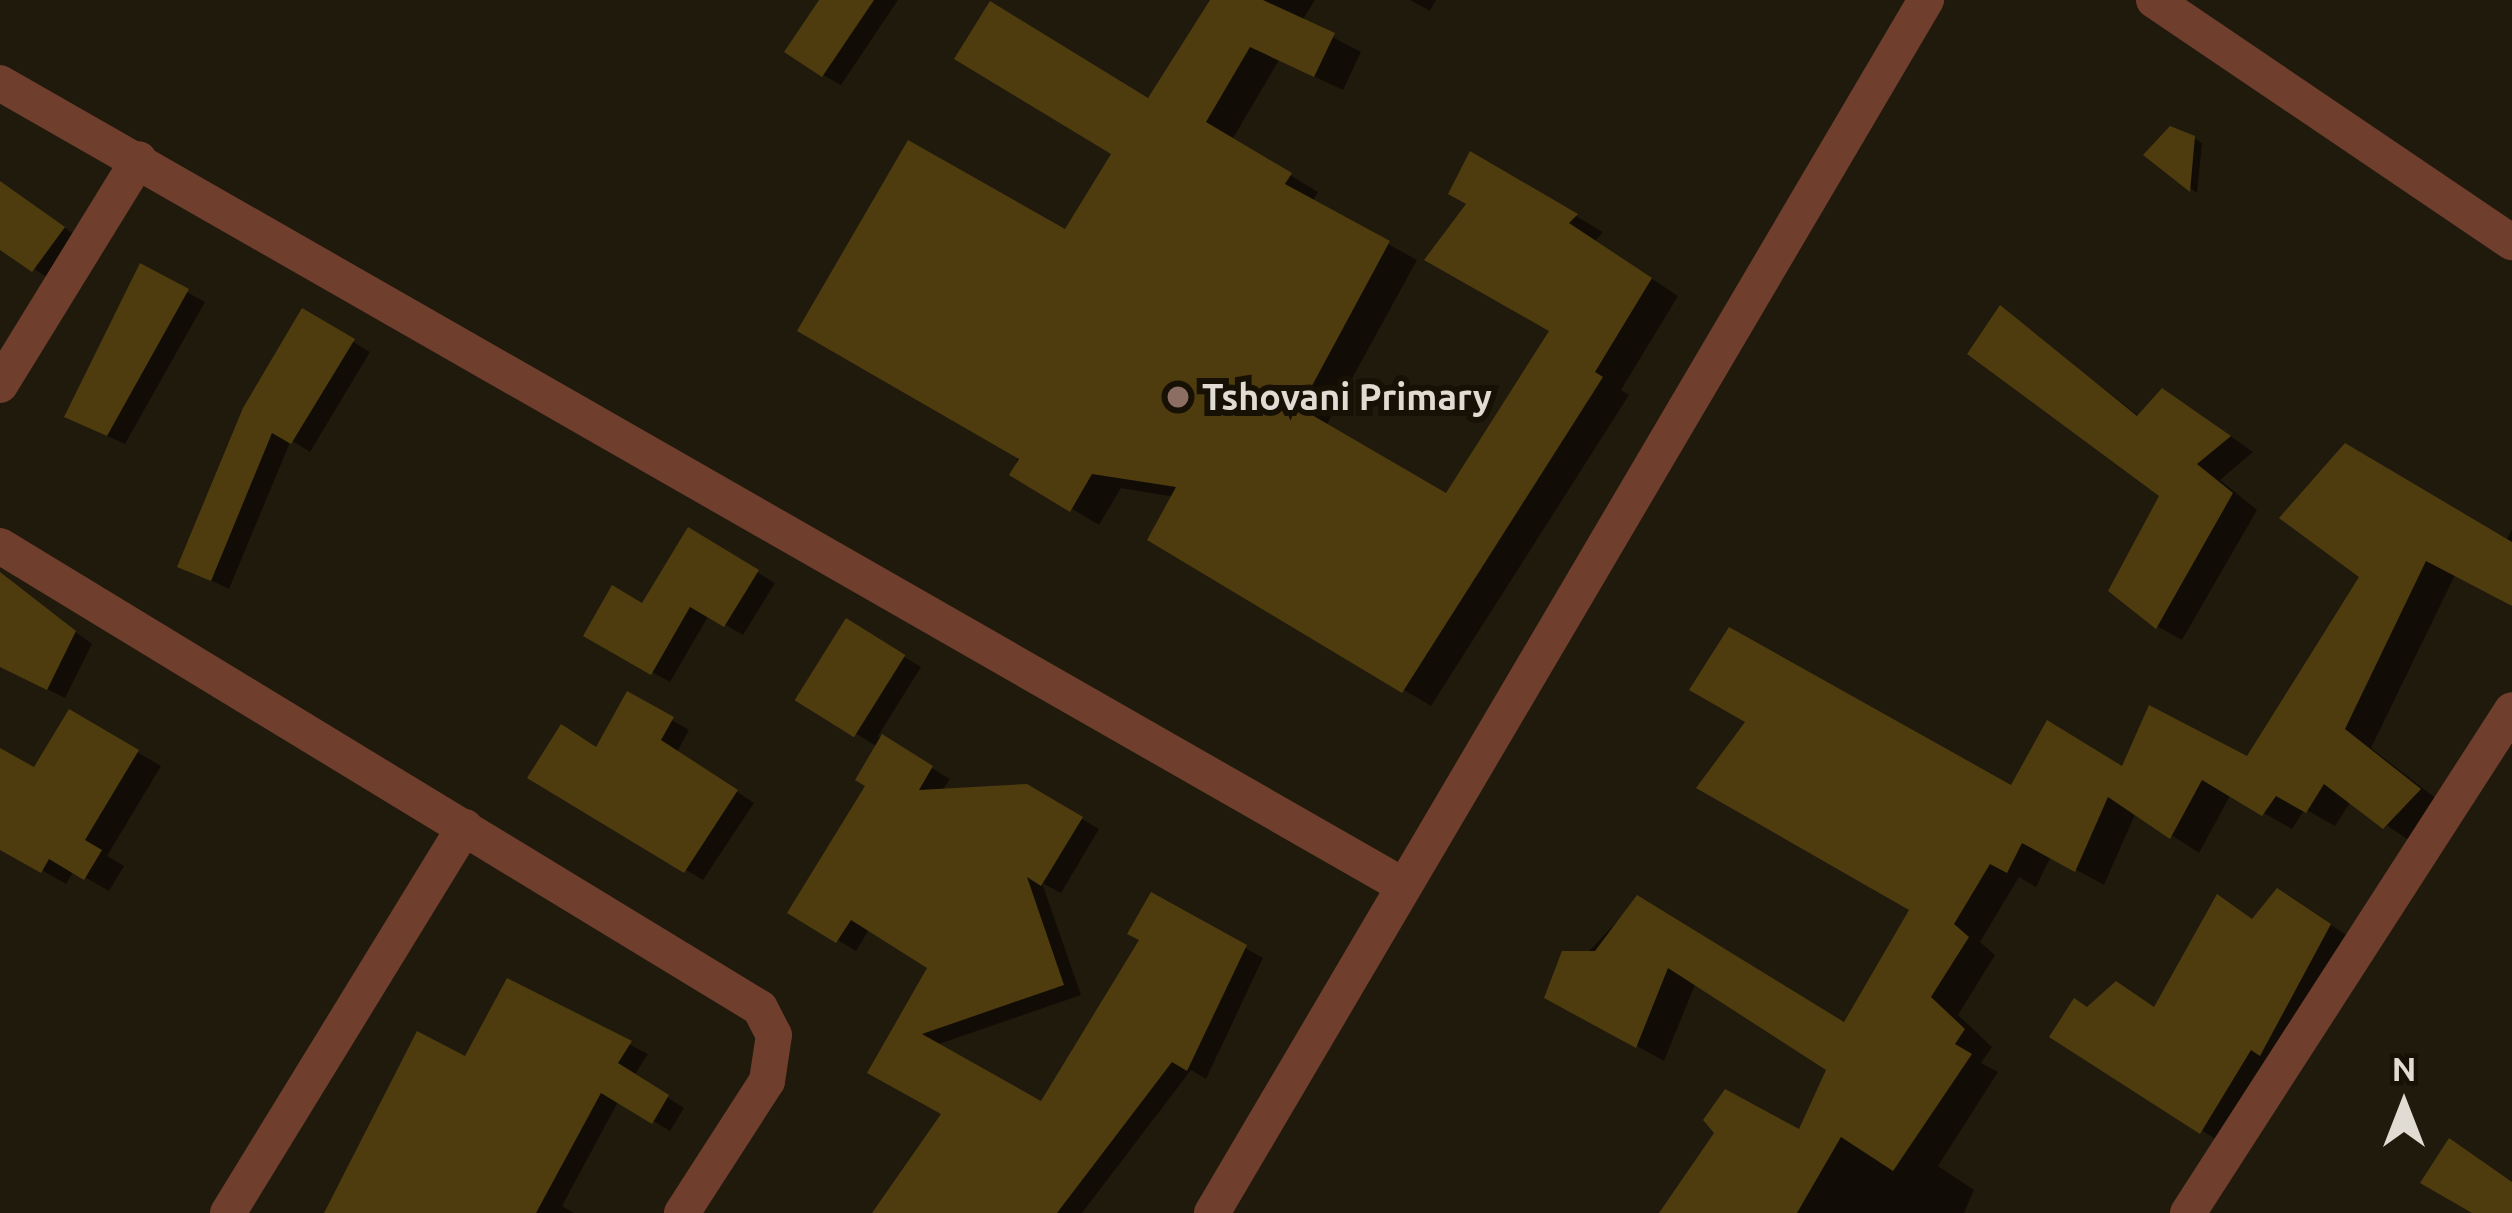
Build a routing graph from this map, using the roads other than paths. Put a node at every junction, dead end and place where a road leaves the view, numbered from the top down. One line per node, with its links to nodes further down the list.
1 (1926, 0): 10 (street)
2 (2153, 0): 5 (street)
3 (0, 83): 4 (street)
4 (139, 159): 6 (street); 10 (street)
5 (2512, 242)
6 (0, 386)
7 (0, 546): 9 (street)
8 (2512, 710): 14 (street)
9 (465, 826): 11 (street); 12 (street)
10 (1404, 886): 13 (street)
11 (228, 1213)
12 (682, 1213)
13 (1212, 1213)
14 (2188, 1213)

